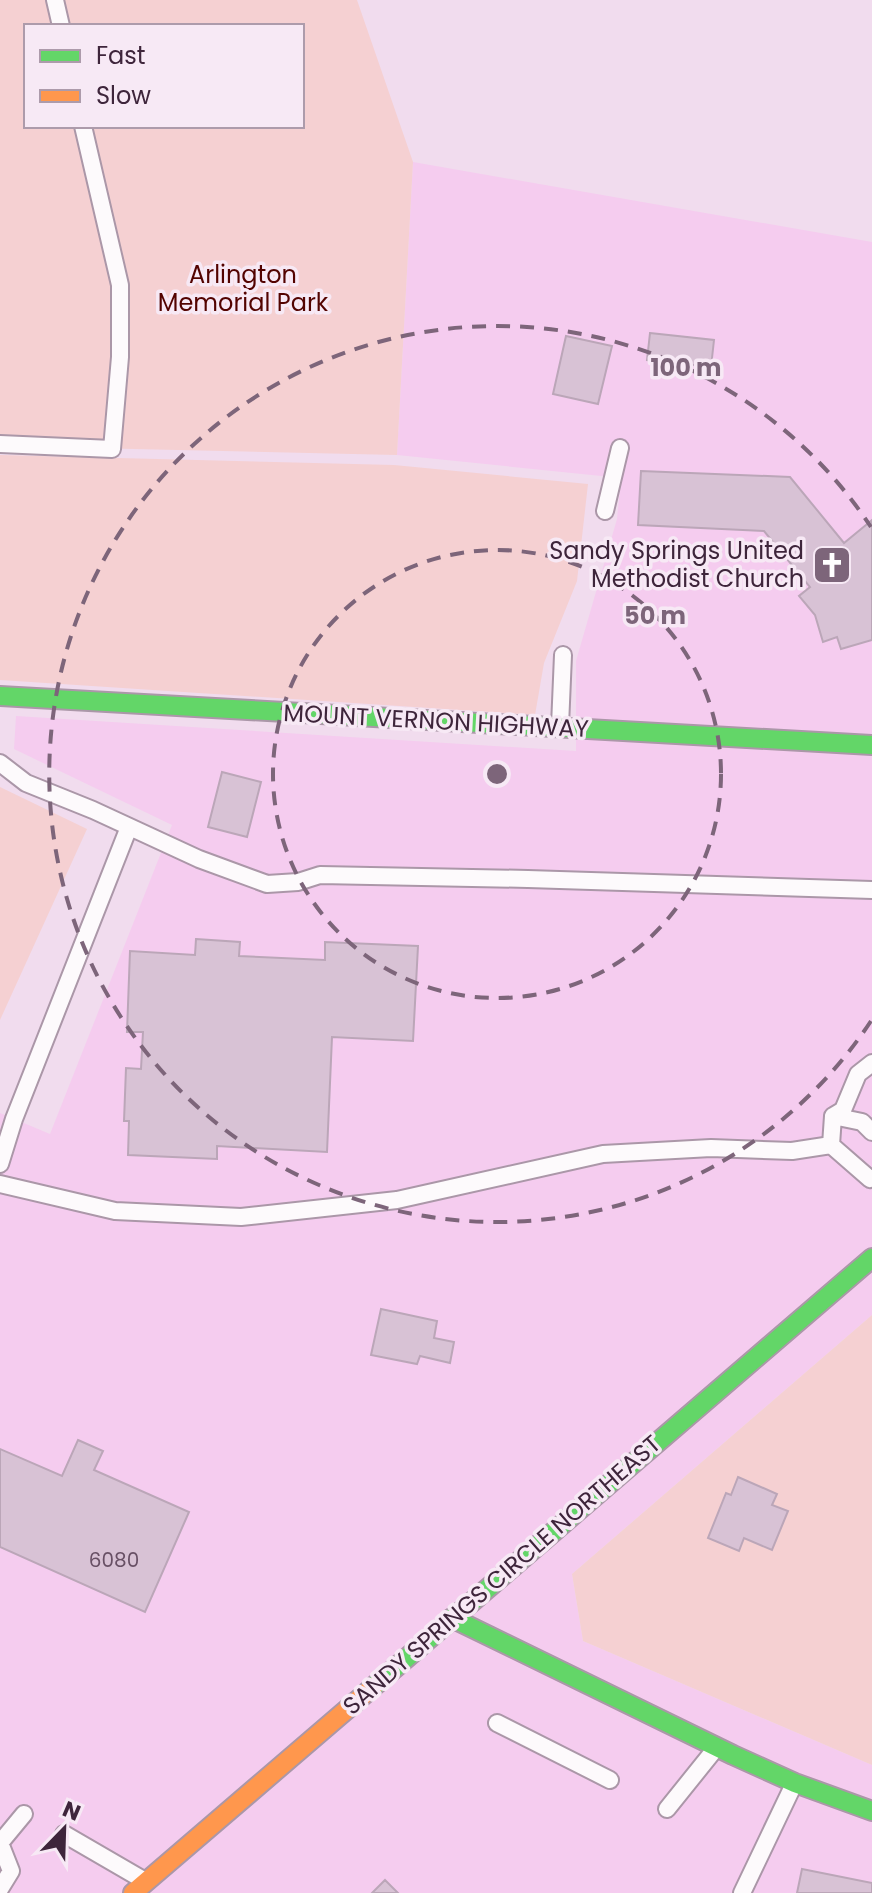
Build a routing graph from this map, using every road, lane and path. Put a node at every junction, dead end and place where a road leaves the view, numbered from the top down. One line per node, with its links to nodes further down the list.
1 (55, 0): 2 (lane)
2 (61, 24)
3 (83, 128): 4 (lane)
4 (0, 444)
5 (620, 448): 6 (lane)
6 (605, 511)
7 (563, 655): 9 (lane)
8 (0, 696): 9 (street, MOUNT VERNON HIGHWAY)
9 (560, 728): 10 (street, MOUNT VERNON HIGHWAY)
10 (872, 745)
11 (0, 763): 12 (lane)
12 (129, 827): 13 (lane); 18 (lane)
13 (872, 890)
14 (872, 1063): 15 (lane)
15 (833, 1116): 16 (lane); 17 (lane)
16 (872, 1132)
17 (831, 1145): 19 (lane); 20 (lane)
18 (0, 1164)
19 (872, 1178)
20 (0, 1184)
21 (872, 1258): 22 (street, SANDY SPRINGS CIRCLE NORTHEAST)
22 (452, 1618): 24 (street); 32 (street, SANDY SPRINGS CIRCLE NORTHEAST)
23 (497, 1723): 25 (lane)
24 (716, 1747): 26 (street); 27 (lane)
25 (610, 1780)
26 (795, 1783): 28 (street); 33 (lane)
27 (667, 1809)
28 (872, 1811)
29 (24, 1814): 31 (lane)
30 (64, 1834): 32 (lane)
31 (0, 1889)
32 (145, 1889)
33 (742, 1893)

